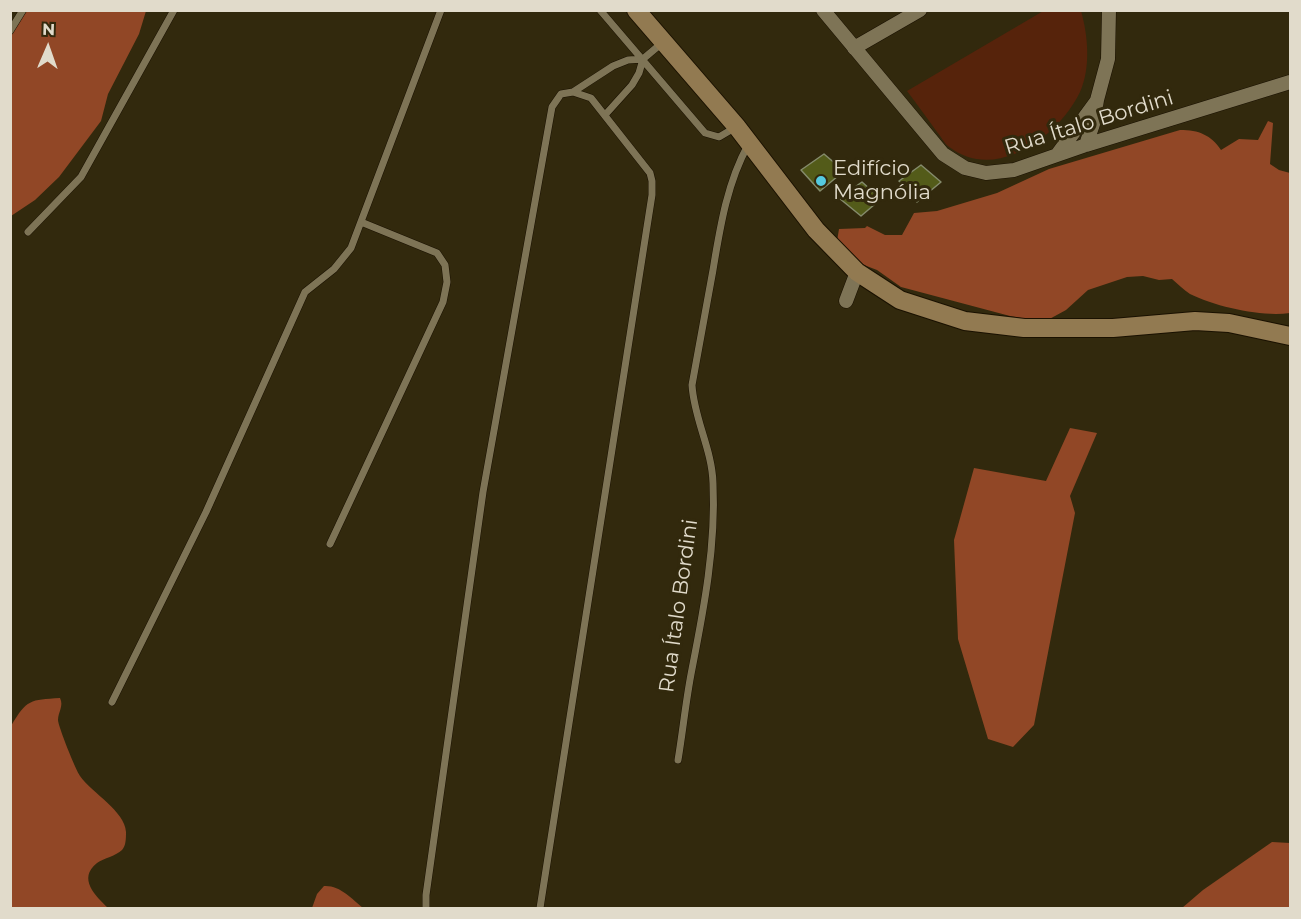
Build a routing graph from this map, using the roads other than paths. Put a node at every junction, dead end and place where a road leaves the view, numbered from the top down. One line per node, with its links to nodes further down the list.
1 (23, 10): 9 (lane)
2 (174, 10): 24 (lane)
3 (441, 10): 23 (lane)
4 (600, 10): 12 (lane)
5 (636, 10): 10 (street)
6 (823, 10): 11 (street, Rua Ítalo Bordini)
7 (920, 10): 11 (street)
8 (1110, 10): 15 (street)
9 (10, 31)
10 (663, 42): 12 (lane); 18 (street)
11 (854, 48): 22 (street, Rua Ítalo Bordini)
12 (642, 59): 14 (lane); 16 (lane); 18 (lane)
13 (1290, 82): 19 (street, Rua Ítalo Bordini)
14 (573, 92): 16 (lane); 31 (lane)
15 (1097, 100): 17 (street); 22 (street)
16 (605, 115): 32 (lane)
17 (1094, 117): 19 (street); 21 (street)
18 (736, 127): 20 (street)
19 (1124, 134): 21 (street, Rua Ítalo Bordini)
20 (749, 143): 25 (street); 30 (lane, Rua Ítalo Bordini)
21 (1086, 145): 22 (street, Rua Ítalo Bordini)
22 (1057, 155)
23 (361, 222): 28 (lane); 29 (lane)
24 (28, 232)
25 (857, 272): 26 (street); 27 (street)
26 (846, 301)
27 (1290, 336)
28 (330, 544)
29 (112, 702)
30 (678, 760)
31 (426, 909)
32 (540, 909)

